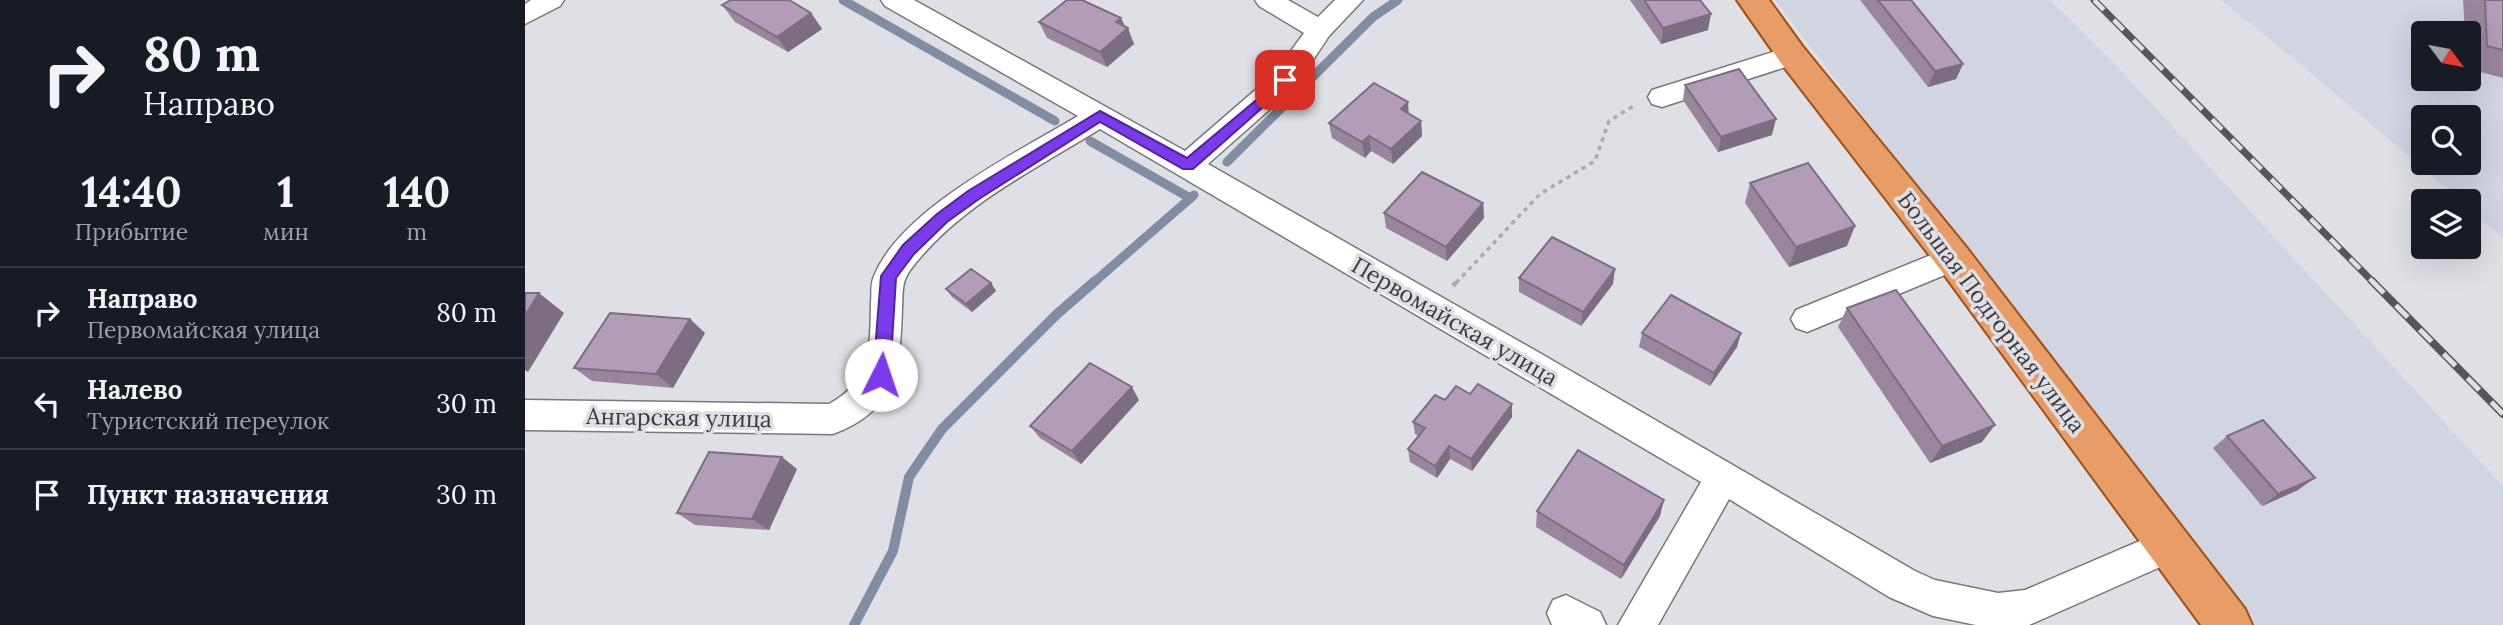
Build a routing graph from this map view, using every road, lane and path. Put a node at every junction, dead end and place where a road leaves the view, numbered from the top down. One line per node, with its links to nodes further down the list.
1 (551, 0): 6 (street)
2 (894, 0): 10 (street, Первомайская улица)
3 (1268, 0): 7 (street)
4 (1350, 0): 7 (street)
5 (1753, 0): 8 (main road, Большая Подгорная улица)
6 (525, 15)
7 (1320, 30): 11 (street)
8 (1792, 55): 9 (street); 12 (main road, Большая Подгорная улица)
9 (1663, 97): 13 (path)
10 (1100, 116): 11 (street, Первомайская улица); 15 (street, Ангарская улица)
11 (1188, 165): 13 (street, Первомайская улица)
12 (1953, 258): 14 (street); 17 (main road, Большая Подгорная улица)
13 (1432, 309): 16 (street, Первомайская улица)
14 (1807, 319)
15 (525, 415)
16 (1723, 477): 18 (street, Первомайская улица); 19 (street)
17 (2171, 545): 18 (street); 20 (main road, Большая Подгорная улица)
18 (2027, 616)
19 (1637, 625)
20 (2229, 625)

